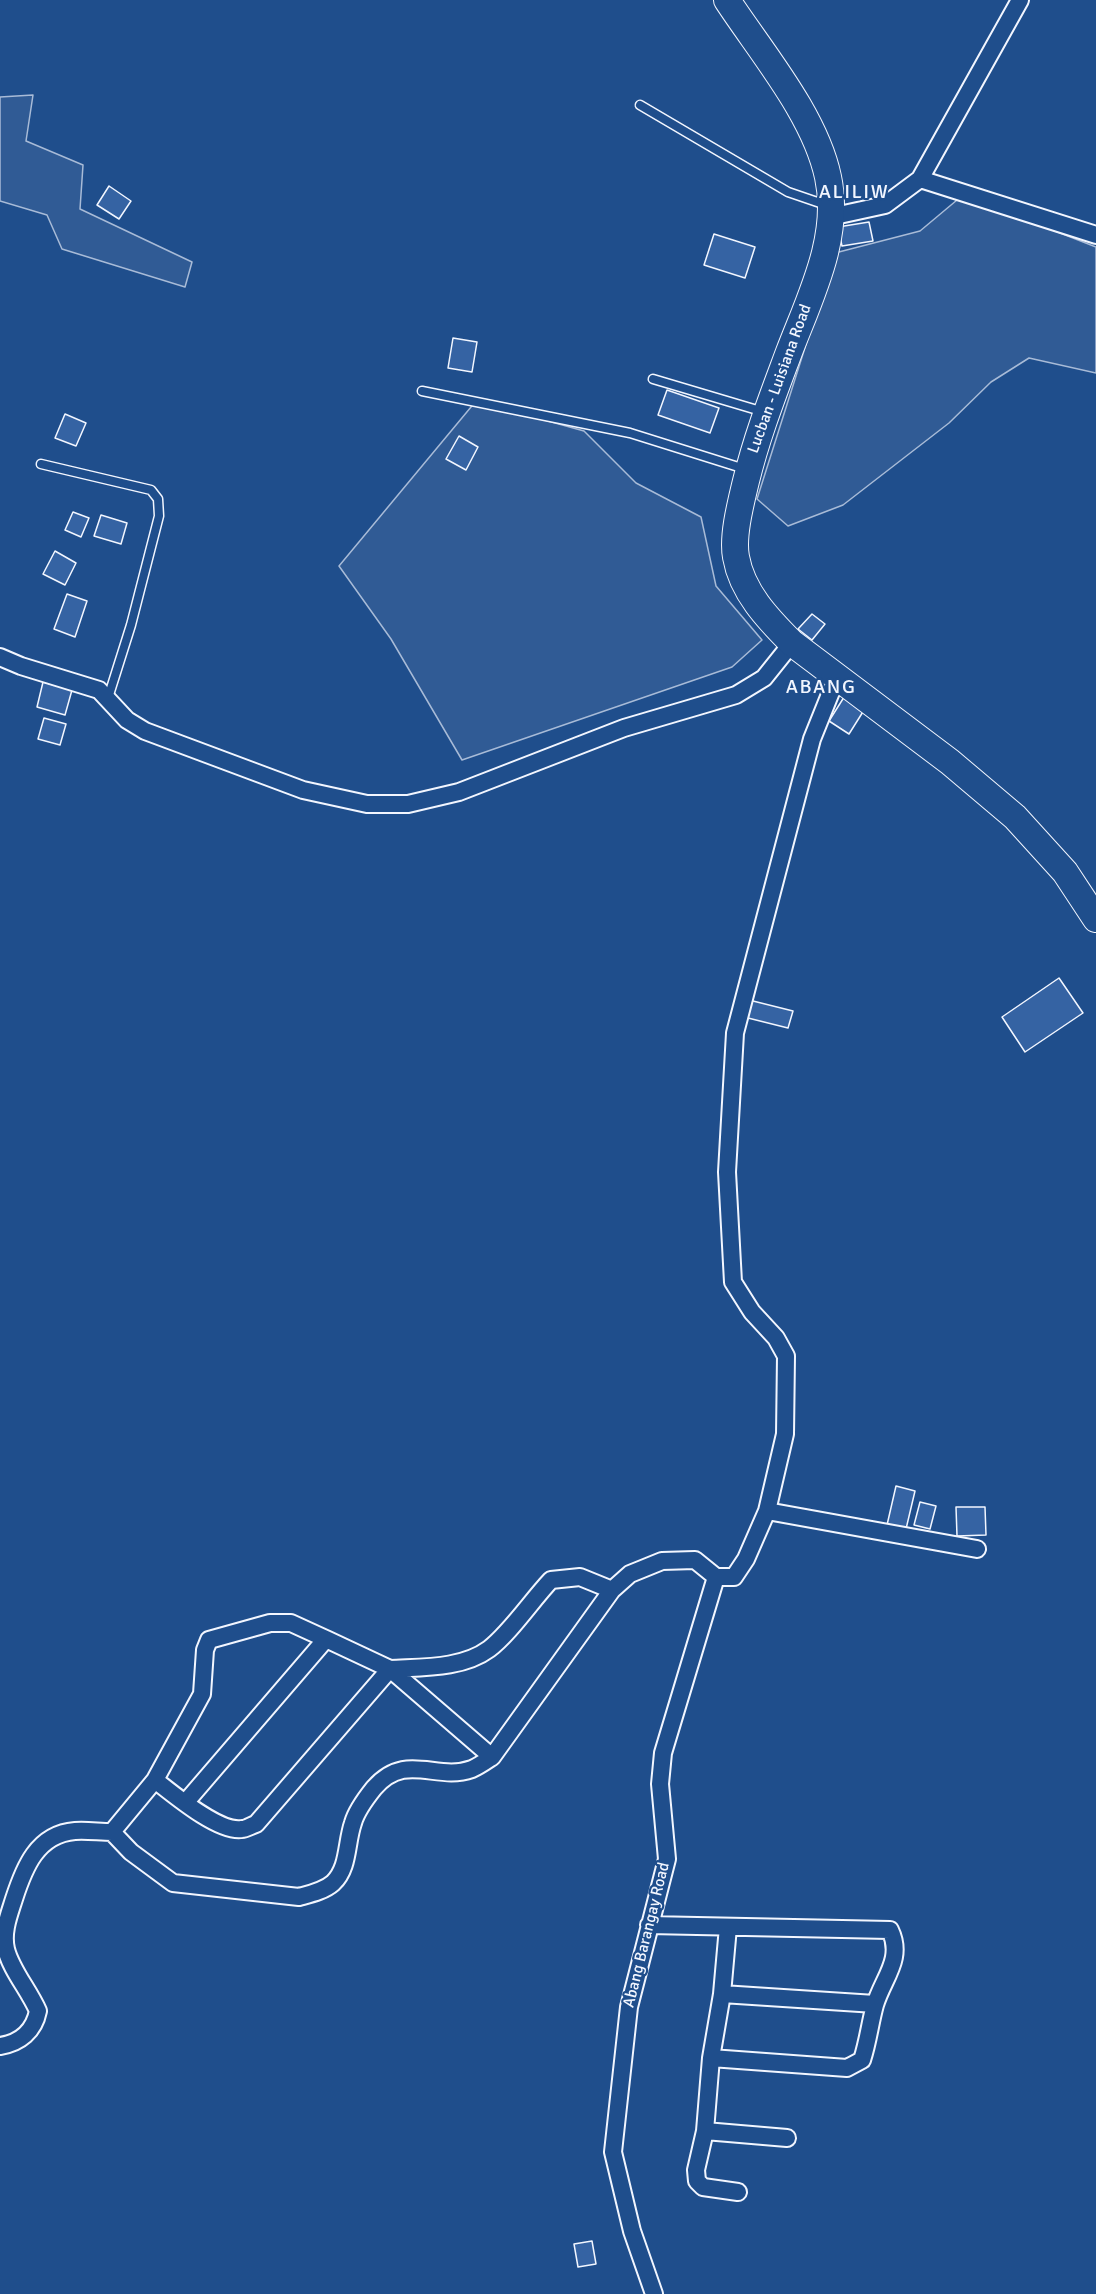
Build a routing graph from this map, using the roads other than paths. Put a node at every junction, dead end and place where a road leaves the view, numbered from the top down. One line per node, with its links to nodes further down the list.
1 (727, 0): 5 (main road, Lucban - Luisiana Road)
2 (1020, 0): 4 (street)
3 (640, 105): 5 (lane)
4 (920, 179): 5 (street); 6 (street)
5 (830, 211): 9 (main road, Lucban - Luisiana Road)
6 (1096, 235)
7 (653, 379): 9 (lane)
8 (422, 392): 11 (lane)
9 (766, 412): 11 (main road, Lucban - Luisiana Road)
10 (41, 464): 15 (lane)
11 (749, 471): 12 (main road, Lucban - Luisiana Road)
12 (792, 643): 14 (main road, Lucban - Luisiana Road); 15 (street)
13 (0, 657): 15 (street)
14 (837, 677): 16 (main road, Lucban - Luisiana Road); 17 (street)
15 (108, 698)
16 (1096, 919)
17 (767, 1511): 18 (street); 19 (street)
18 (977, 1548)
19 (716, 1577): 20 (street); 27 (street, Abang Barangay Road)
20 (612, 1590): 22 (street); 23 (street)
21 (326, 1639): 22 (street); 24 (street); 25 (street)
22 (390, 1669): 23 (street); 25 (street)
23 (492, 1757): 26 (street)
24 (155, 1780): 25 (street); 26 (street)
25 (185, 1803)
26 (112, 1832): 31 (street)
27 (649, 1925): 28 (street); 36 (street, Abang Barangay Road)
28 (728, 1927): 29 (street); 30 (street)
29 (722, 1994): 30 (street); 32 (street)
30 (875, 2004): 32 (street)
31 (0, 2046)
32 (711, 2058): 33 (street)
33 (705, 2131): 34 (street); 35 (street)
34 (787, 2138)
35 (738, 2192)
36 (654, 2294)

